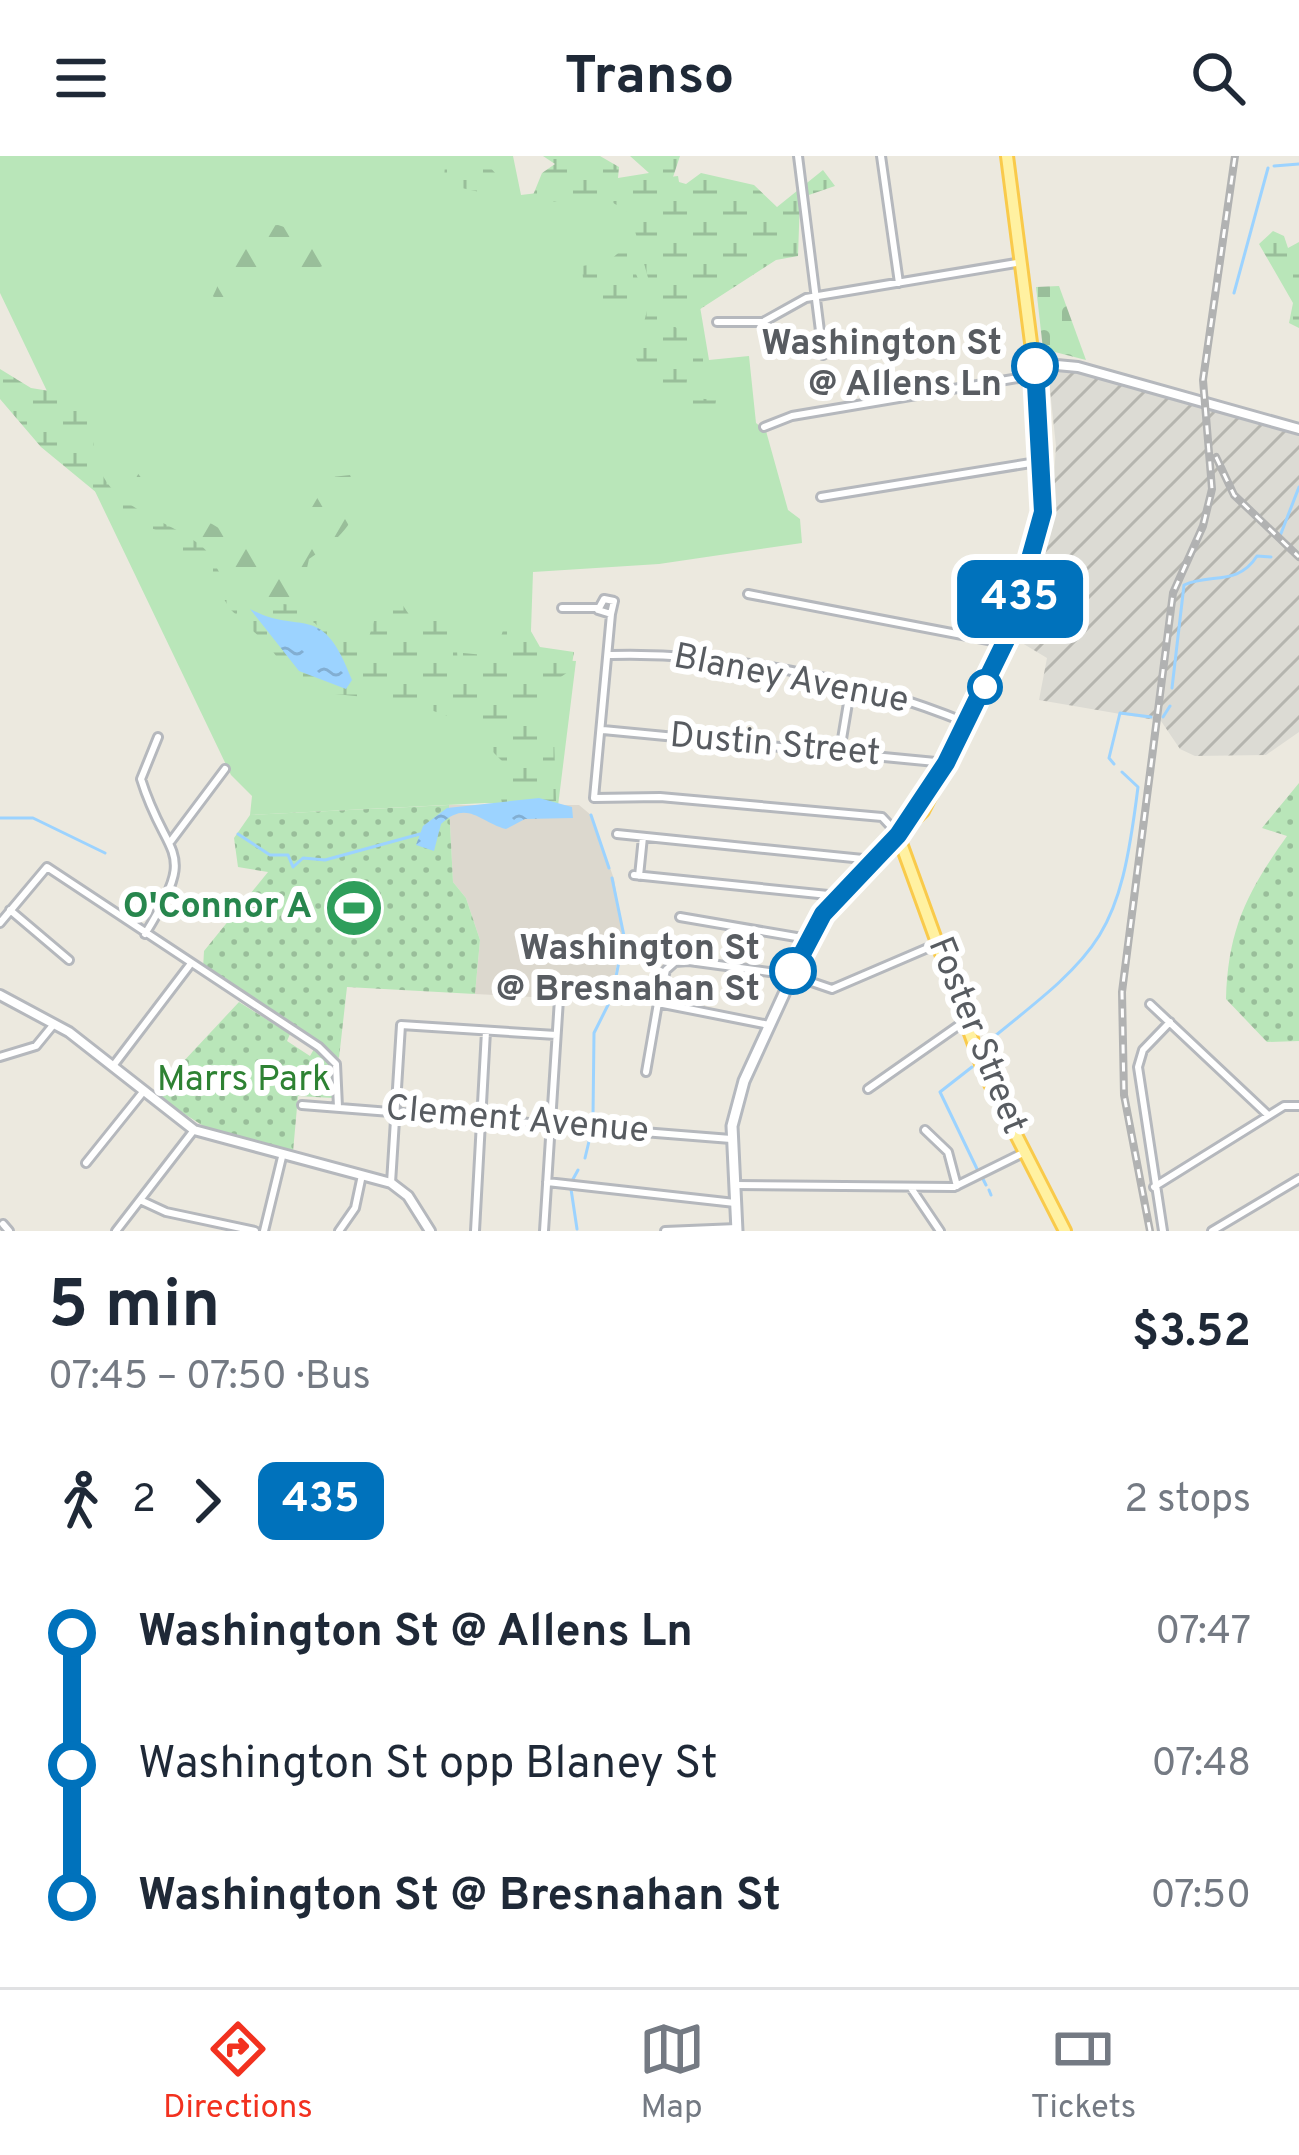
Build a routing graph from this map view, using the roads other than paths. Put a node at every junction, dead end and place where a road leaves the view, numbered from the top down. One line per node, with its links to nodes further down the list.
1 (798, 156): 6 (street)
2 (881, 156): 5 (street)
3 (1007, 156): 4 (main road)
4 (1022, 262): 5 (street); 9 (main road)
5 (898, 283): 6 (street)
6 (816, 297): 7 (street); 8 (street)
7 (717, 322)
8 (824, 355)
9 (1036, 369): 10 (street); 11 (street); 12 (main road)
10 (764, 427)
11 (1299, 429)
12 (1044, 461): 13 (street); 18 (main road)
13 (821, 497)
14 (748, 594): 18 (street)
15 (562, 608): 16 (street)
16 (598, 608): 17 (street); 17 (street)
17 (611, 614): 19 (street)
18 (1005, 643): 21 (main road)
19 (611, 656): 20 (street, Blaney Avenue); 22 (street)
20 (850, 685): 21 (street, Blaney Avenue); 24 (street)
21 (968, 723): 25 (main road)
22 (603, 730): 24 (street, Dustin Street); 29 (street)
23 (158, 737): 31 (street)
24 (840, 751): 25 (street, Dustin Street)
25 (946, 763): 27 (main road); 29 (main road)
26 (225, 770): 31 (street)
27 (923, 812): 29 (main road); 33 (main road)
28 (617, 834): 30 (street)
29 (898, 835): 32 (main road); 33 (main road, Foster Street)
30 (643, 837): 32 (street); 34 (street)
31 (171, 841): 38 (street)
32 (873, 860): 34 (main road)
33 (912, 872): 40 (main road, Foster Street)
34 (838, 896): 39 (main road)
35 (10, 910): 37 (street); 38 (street); 41 (street)
36 (680, 917): 39 (street)
37 (0, 923)
38 (145, 935): 42 (street)
39 (808, 939): 43 (main road)
40 (938, 944): 43 (street); 48 (main road, Foster Street)
41 (69, 959)
42 (189, 966): 55 (street); 61 (street)
43 (791, 975): 46 (street); 51 (main road)
44 (0, 995): 50 (street)
45 (559, 1000): 53 (street)
46 (658, 1003): 51 (street); 56 (street)
47 (1150, 1004): 49 (street)
48 (965, 1021): 57 (street); 69 (main road, Foster Street)
49 (1170, 1022): 63 (street); 78 (street)
50 (55, 1024): 54 (street); 55 (street)
51 (769, 1025): 68 (main road)
52 (486, 1031): 53 (street); 62 (street); 64 (street)
53 (556, 1035): 65 (street)
54 (0, 1058)
55 (113, 1066): 58 (street)
56 (646, 1072)
57 (868, 1089)
58 (143, 1092): 66 (street); 71 (street)
59 (302, 1105): 61 (street, Clement Avenue)
60 (1299, 1106): 63 (street)
61 (338, 1107): 62 (street, Clement Avenue)
62 (394, 1111): 64 (street, Clement Avenue); 75 (street)
63 (1268, 1115): 78 (street)
64 (480, 1116): 65 (street, Clement Avenue); 87 (street)
65 (551, 1121): 68 (street, Clement Avenue); 74 (street)
66 (194, 1130): 70 (street); 80 (street)
67 (925, 1130): 77 (street)
68 (731, 1139): 76 (main road)
69 (1024, 1153): 77 (street); 91 (main road, Foster Street)
70 (282, 1156): 72 (street); 84 (street)
71 (86, 1163)
72 (362, 1175): 75 (street); 85 (street)
73 (1299, 1179): 93 (street)
74 (547, 1182): 81 (street); 88 (street)
75 (391, 1183): 86 (street)
76 (734, 1186): 79 (street); 81 (main road)
77 (957, 1186): 79 (street)
78 (1154, 1187): 92 (street)
79 (911, 1188): 90 (street)
80 (140, 1200): 83 (street); 84 (street)
81 (735, 1203): 82 (main road)
82 (737, 1229): 89 (street)
83 (116, 1231)
84 (260, 1231)
85 (339, 1231)
86 (430, 1231)
87 (475, 1231)
88 (544, 1231)
89 (665, 1231)
90 (940, 1231)
91 (1065, 1231)
92 (1163, 1231)
93 (1212, 1231)

